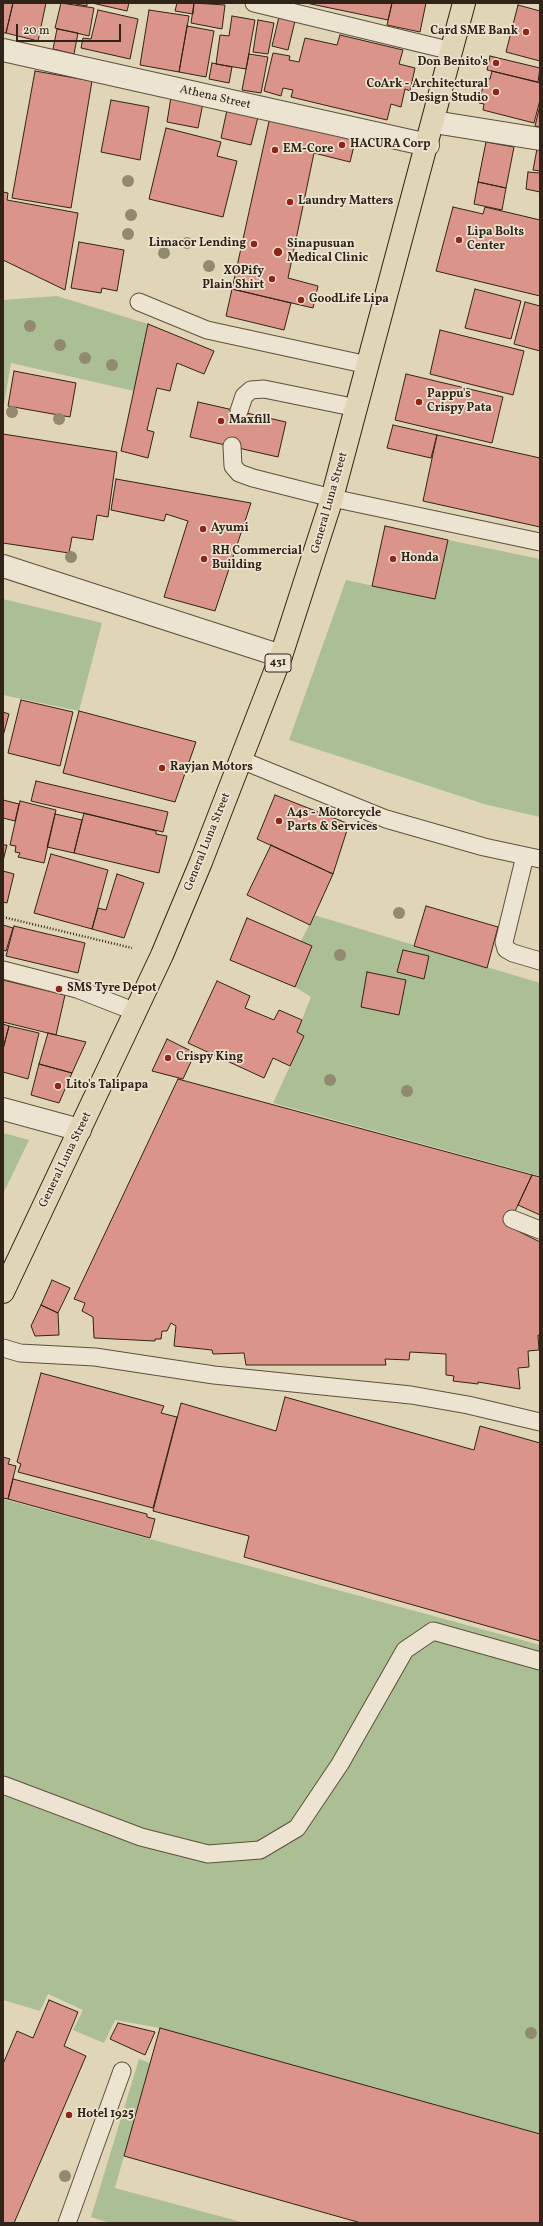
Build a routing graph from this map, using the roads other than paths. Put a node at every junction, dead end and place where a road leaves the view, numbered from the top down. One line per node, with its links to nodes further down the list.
1 (254, 3): 4 (lane)
2 (464, 3): 4 (main road, General Luna Street / 431)
3 (3, 50): 7 (street, Athena Street)
4 (452, 51): 5 (main road, General Luna Street / 431)
5 (434, 122): 6 (street); 7 (main road, General Luna Street / 431)
6 (540, 139)
7 (428, 146): 9 (main road, General Luna Street / 431)
8 (139, 302): 9 (lane)
9 (368, 365): 10 (main road, General Luna Street / 431)
10 (357, 408): 11 (lane); 13 (main road, General Luna Street / 431)
11 (239, 411)
12 (232, 446): 13 (lane)
13 (332, 498): 14 (lane); 16 (main road, General Luna Street / 431)
14 (540, 542)
15 (3, 566): 16 (street)
16 (281, 656): 17 (main road, General Luna Street / 431)
17 (241, 760): 18 (lane); 21 (main road, General Luna Street / 431)
18 (533, 858): 19 (lane)
19 (540, 961)
20 (3, 970): 21 (lane)
21 (136, 1012): 23 (main road, General Luna Street / 431)
22 (3, 1109): 23 (street)
23 (80, 1130): 26 (main road, General Luna Street / 431)
24 (512, 1219): 25 (lane)
25 (540, 1230)
26 (3, 1292)
27 (3, 1348): 28 (lane)
28 (540, 1422)
29 (540, 1661): 30 (lane)
30 (3, 1785)
31 (122, 2071): 32 (lane)
32 (67, 2223)

